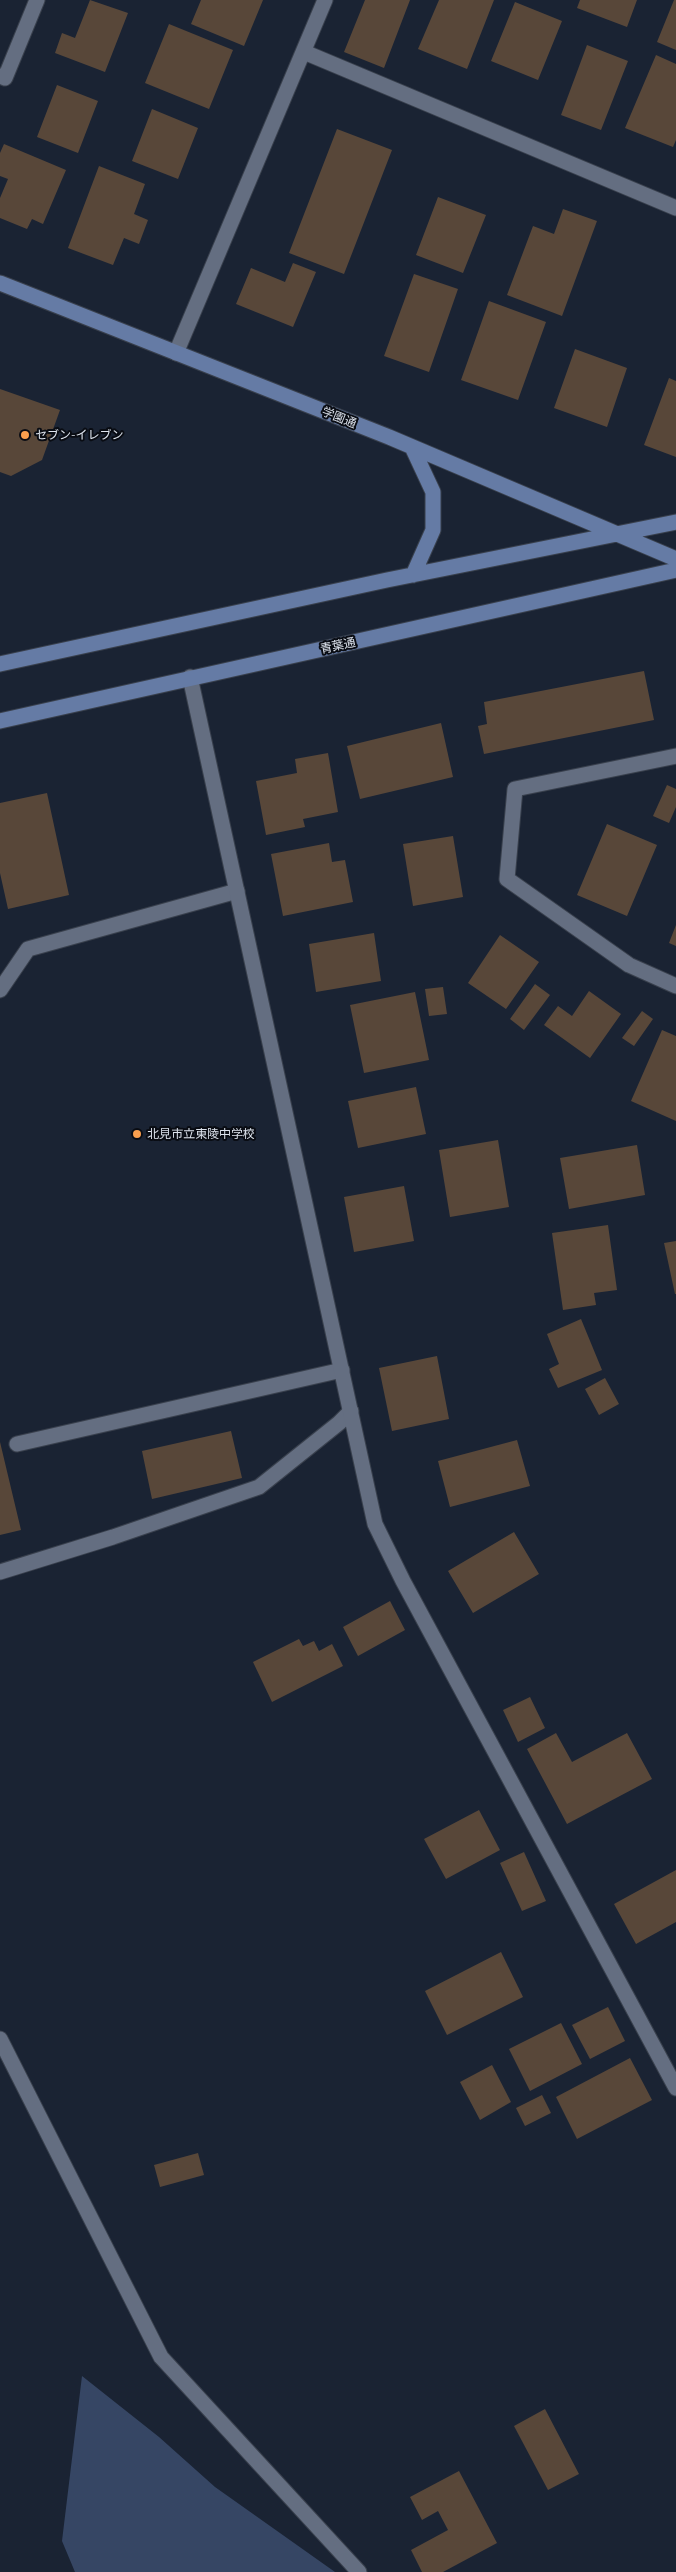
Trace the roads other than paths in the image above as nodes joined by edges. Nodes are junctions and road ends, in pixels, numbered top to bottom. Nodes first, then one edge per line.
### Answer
1 (37, 0) edge
2 (325, 0) edge
3 (304, 52) junction
4 (0, 76) edge
5 (676, 208) edge
6 (0, 283) edge
7 (176, 353) junction
8 (412, 447) junction
9 (676, 522) edge
10 (620, 534) junction
11 (676, 559) edge
12 (676, 570) edge
13 (413, 575) junction
14 (0, 664) edge
15 (190, 677) junction
16 (0, 721) edge
17 (676, 756) edge
18 (237, 891) junction
19 (676, 986) edge
20 (0, 990) edge
21 (342, 1370) junction
22 (351, 1410) junction
23 (17, 1444) dead end
24 (0, 1572) edge
25 (0, 2040) edge
26 (676, 2088) edge
27 (359, 2572) edge

1 - 4 street
2 - 3 street
3 - 5 street
3 - 7 street
6 - 7 street, 学園通
7 - 8 street, 学園通
8 - 10 street, 学園通
8 - 13 street
9 - 10 street
10 - 11 street, 学園通
10 - 13 street
12 - 15 street, 青葉通
13 - 14 street
15 - 16 street, 青葉通
15 - 18 street
17 - 19 street
18 - 20 street
18 - 21 street
21 - 22 street
21 - 23 street
22 - 24 street
22 - 26 street
25 - 27 street

